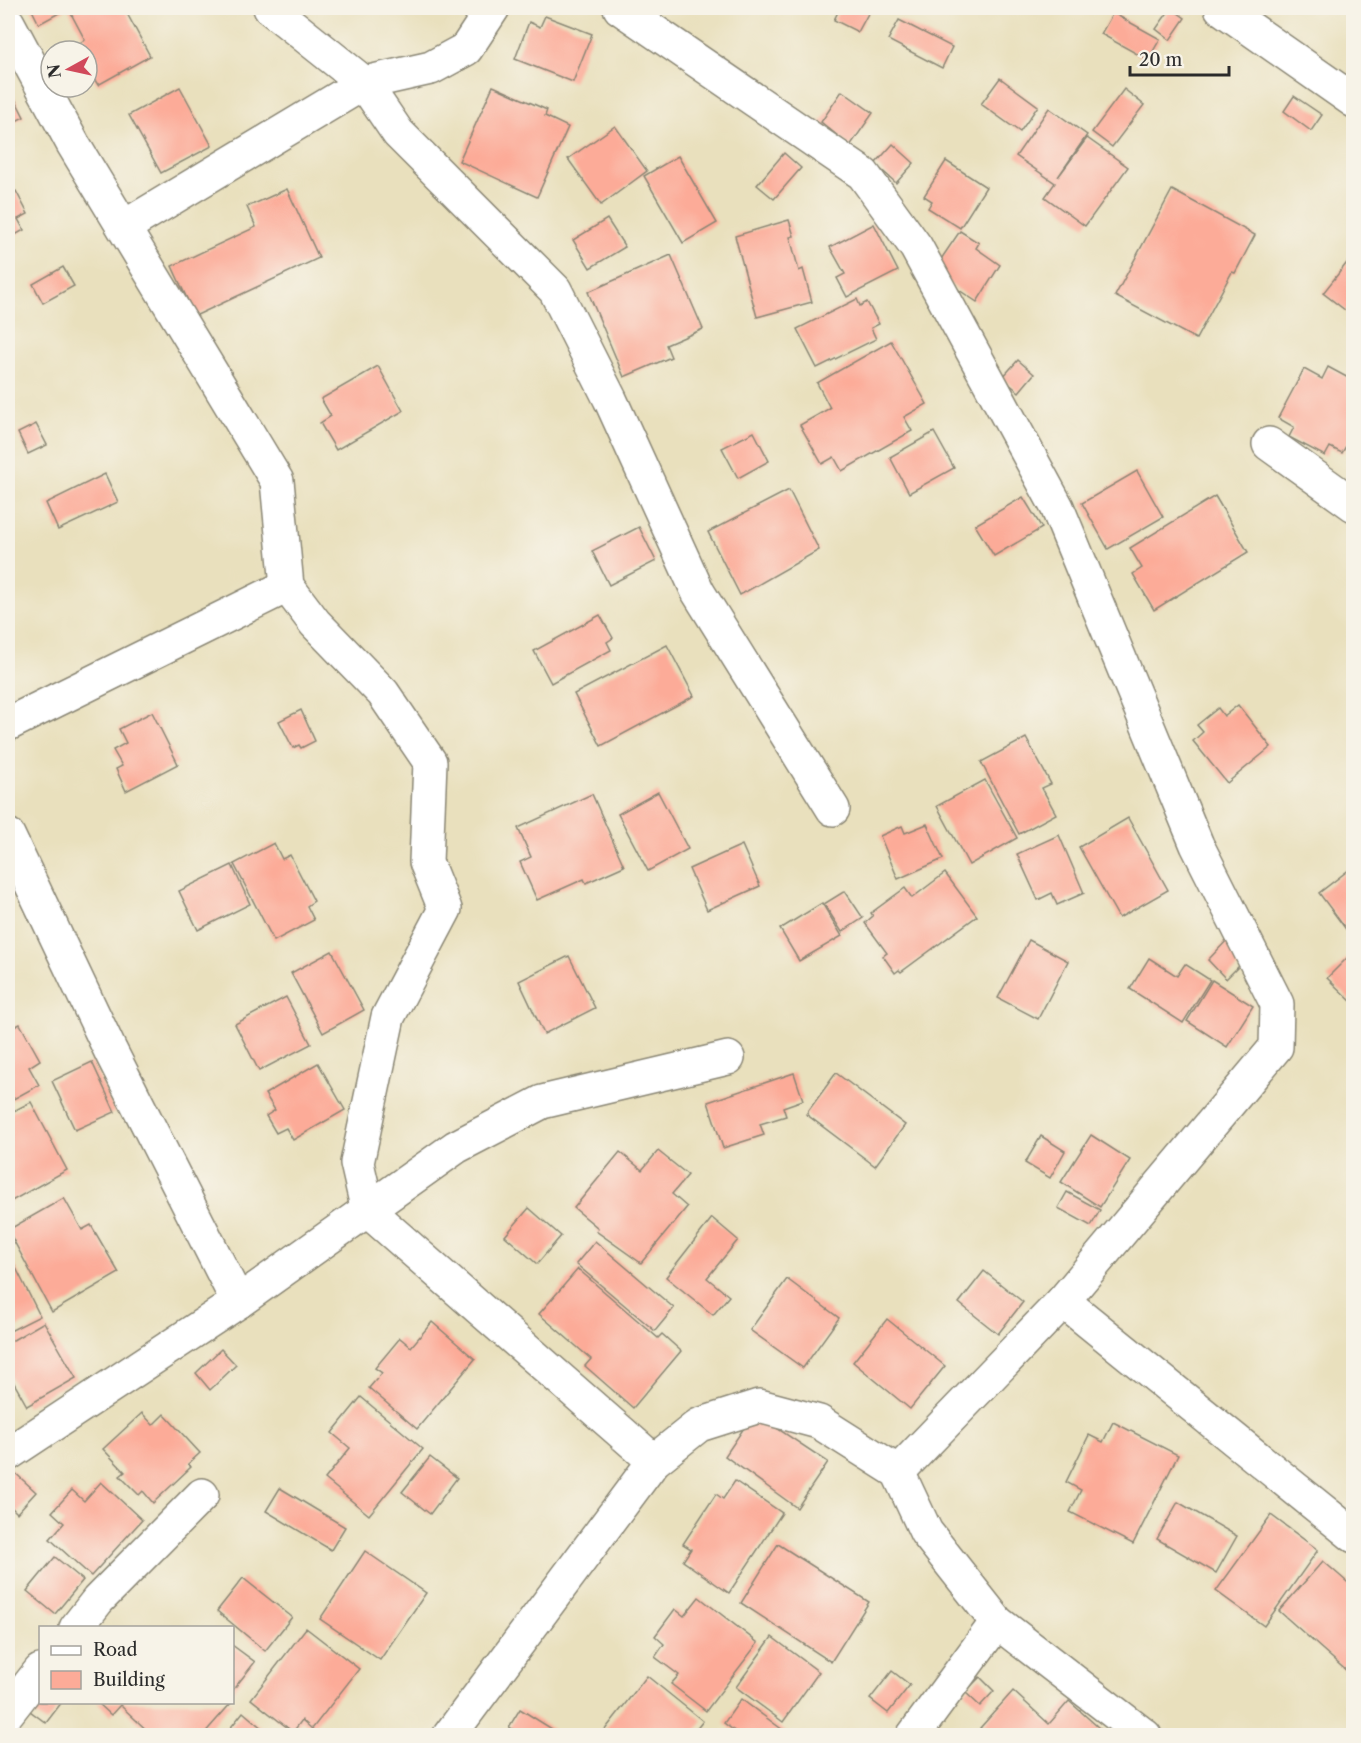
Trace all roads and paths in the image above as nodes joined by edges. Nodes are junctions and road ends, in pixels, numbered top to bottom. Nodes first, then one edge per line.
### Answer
1 (270, 8) edge
2 (493, 8) edge
3 (620, 8) edge
4 (1221, 8) edge
5 (8, 23) edge
6 (364, 83) junction
7 (1347, 86) edge
8 (124, 226) junction
9 (1269, 444) dead end
10 (1353, 505) edge
11 (287, 586) junction
12 (8, 724) edge
13 (833, 809) dead end
14 (8, 835) edge
15 (728, 1058) dead end
16 (368, 1211) junction
17 (1063, 1301) junction
18 (238, 1302) junction
19 (8, 1455) edge
20 (654, 1461) junction
21 (898, 1472) junction
22 (202, 1495) dead end
23 (1353, 1536) edge
24 (997, 1622) junction
25 (78, 1626) edge
26 (39, 1672) edge
27 (8, 1712) edge
28 (449, 1736) edge
29 (913, 1736) edge
30 (1145, 1736) edge

1 - 6 street
2 - 6 street
3 - 17 street
4 - 7 street
5 - 8 street
6 - 8 street
6 - 13 street
8 - 11 street
9 - 10 street
11 - 12 street
11 - 16 street
14 - 18 street
15 - 16 street
16 - 18 street
16 - 20 street
17 - 21 street
17 - 23 street
18 - 19 street
20 - 21 street
20 - 28 street
21 - 24 street
22 - 25 street
24 - 29 street
24 - 30 street
26 - 27 street

